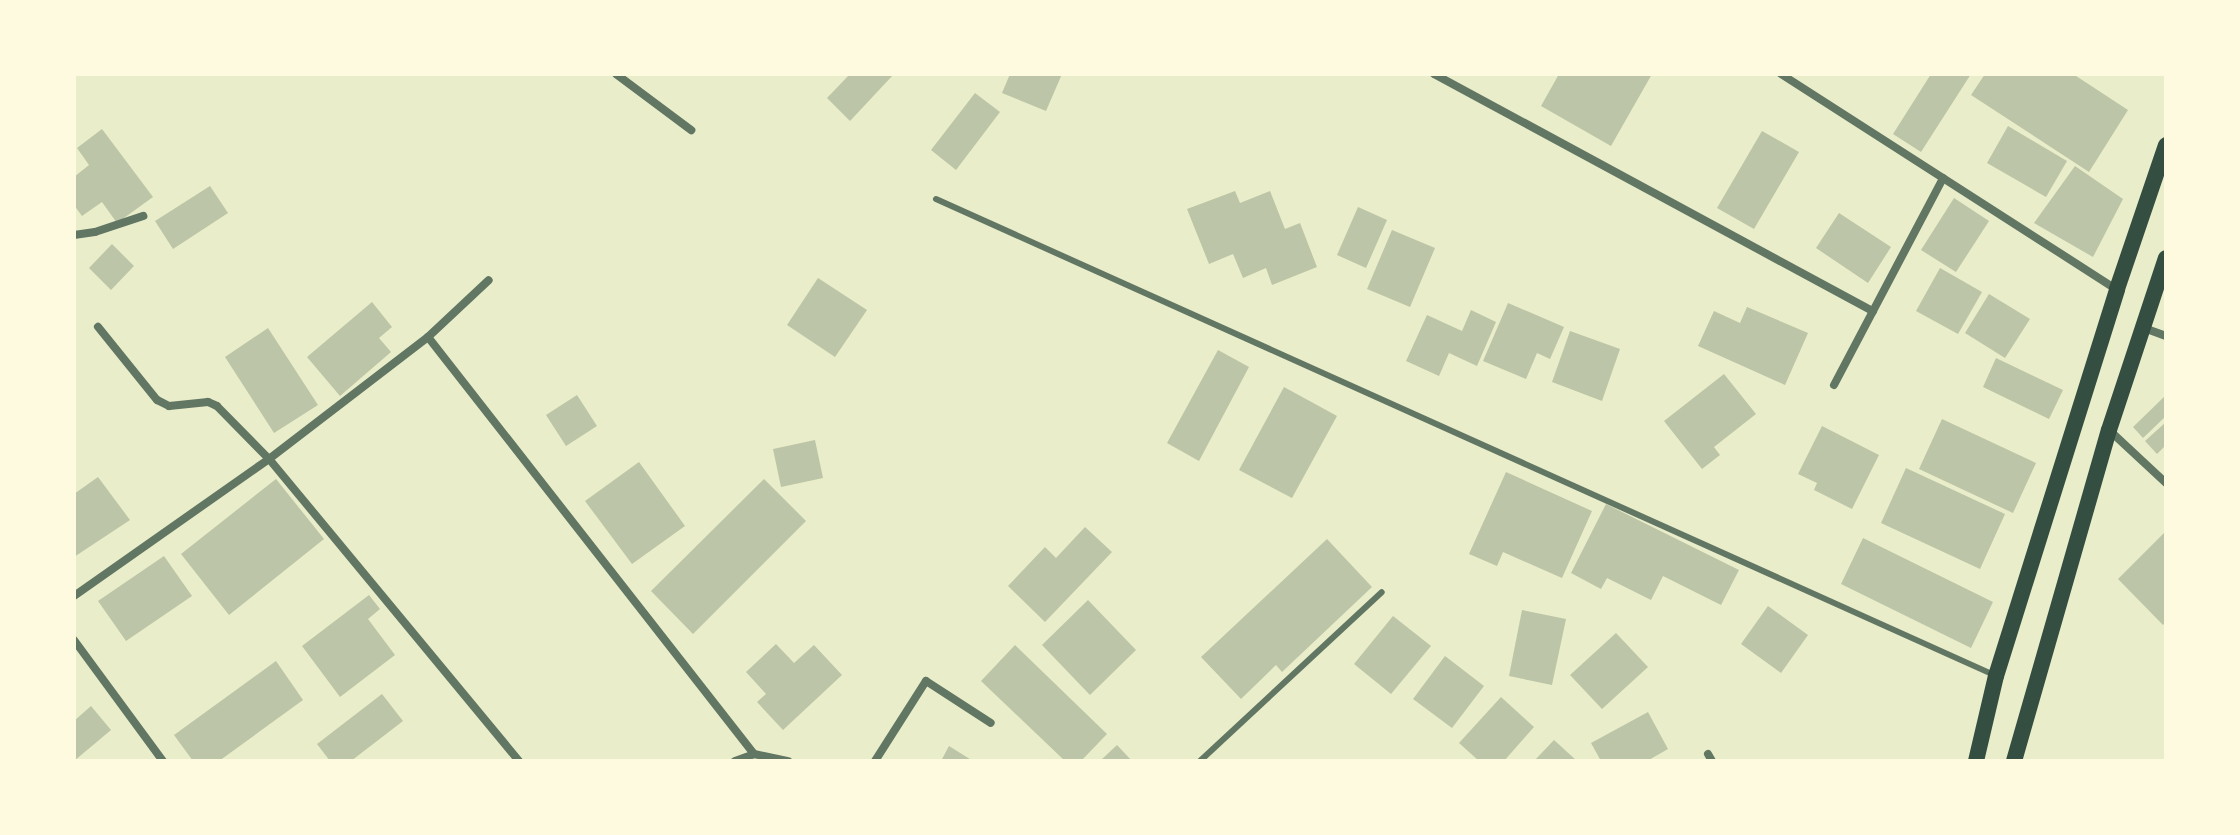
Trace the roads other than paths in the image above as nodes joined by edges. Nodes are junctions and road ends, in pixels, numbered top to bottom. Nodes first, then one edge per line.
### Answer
1 (616, 74) edge
2 (1434, 74) edge
3 (1781, 74) edge
4 (691, 130) dead end
5 (2166, 145) edge
6 (1943, 178) junction
7 (936, 199) dead end
8 (143, 216) dead end
9 (74, 235) edge
10 (2166, 258) edge
11 (489, 280) dead end
12 (2117, 289) junction
13 (1873, 311) junction
14 (98, 327) dead end
15 (2143, 327) junction
16 (2166, 336) edge
17 (428, 337) junction
18 (1834, 385) dead end
19 (2109, 430) junction
20 (269, 459) junction
21 (2166, 483) edge
22 (1382, 592) dead end
23 (74, 596) edge
24 (74, 640) edge
25 (1996, 676) junction
26 (991, 723) dead end
27 (754, 754) junction
28 (163, 761) edge
29 (519, 761) edge
30 (735, 761) edge
31 (788, 761) edge
32 (875, 761) edge
33 (1200, 761) edge
34 (1976, 761) edge
35 (2014, 761) edge

1 - 4 street
2 - 13 street
3 - 6 street
5 - 12 main road
6 - 12 street
6 - 13 street
7 - 25 lane
8 - 9 street
10 - 15 main road
11 - 17 street
12 - 25 main road
13 - 18 street
14 - 20 street
15 - 16 street
15 - 19 main road
17 - 20 street
17 - 27 street
19 - 21 street
19 - 35 main road
20 - 23 street
20 - 29 street
22 - 33 lane
24 - 28 street
25 - 34 main road
26 - 32 street
27 - 30 street
27 - 31 street

